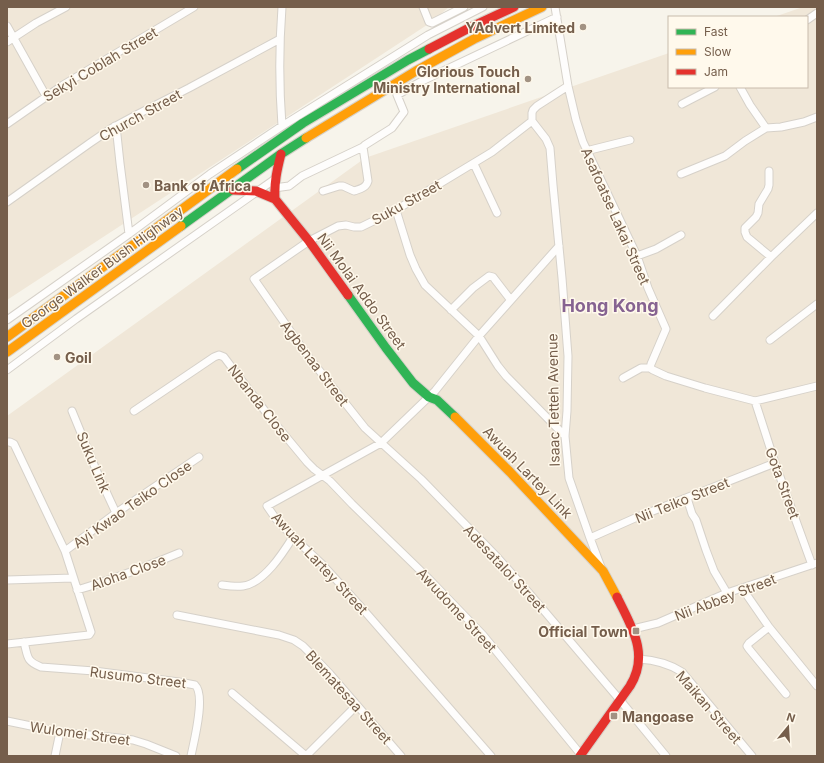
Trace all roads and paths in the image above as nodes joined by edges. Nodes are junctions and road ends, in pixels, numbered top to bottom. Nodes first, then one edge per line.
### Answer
1 (66, 7) edge
2 (194, 7) edge
3 (282, 7) edge
4 (423, 7) edge
5 (464, 7) edge
6 (483, 7) edge
7 (514, 7) edge
8 (542, 7) edge
9 (556, 7) edge
10 (817, 13) edge
11 (556, 17) junction
12 (808, 19) edge
13 (7, 26) edge
14 (280, 39) junction
15 (10, 40) edge
16 (568, 86) junction
17 (713, 88) edge
18 (741, 88) edge
19 (46, 96) junction
20 (682, 104) dead end
21 (817, 117) edge
22 (532, 121) junction
23 (7, 124) edge
24 (115, 126) junction
25 (282, 126) junction
26 (766, 128) junction
27 (630, 140) dead end
28 (363, 147) junction
29 (586, 151) junction
30 (281, 154) junction
31 (474, 164) junction
32 (769, 171) dead end
33 (681, 174) dead end
34 (274, 183) junction
35 (233, 190) junction
36 (256, 191) junction
37 (322, 191) dead end
38 (275, 199) junction
39 (7, 202) edge
40 (396, 210) junction
41 (497, 213) dead end
42 (817, 213) edge
43 (129, 234) junction
44 (681, 235) dead end
45 (309, 241) junction
46 (559, 246) junction
47 (637, 256) junction
48 (771, 257) junction
49 (254, 279) joint
50 (510, 299) junction
51 (817, 304) edge
52 (451, 310) junction
53 (713, 316) dead end
54 (7, 320) edge
55 (478, 336) junction
56 (7, 337) edge
57 (770, 340) dead end
58 (7, 352) edge
59 (650, 368) junction
60 (7, 370) edge
61 (623, 378) dead end
62 (817, 386) edge
63 (429, 397) junction
64 (755, 401) junction
65 (72, 411) dead end
66 (134, 412) dead end
67 (565, 436) junction
68 (7, 442) edge
69 (381, 442) junction
70 (199, 457) dead end
71 (775, 463) junction
72 (322, 475) junction
73 (687, 498) junction
74 (116, 513) junction
75 (293, 537) junction
76 (590, 538) junction
77 (65, 551) junction
78 (179, 553) dead end
79 (815, 564) edge
80 (603, 571) junction
81 (73, 578) junction
82 (7, 580) edge
83 (222, 585) dead end
84 (742, 588) junction
85 (77, 590) junction
86 (727, 593) junction
87 (177, 615) dead end
88 (769, 627) junction
89 (632, 629) junction
90 (24, 642) junction
91 (7, 644) edge
92 (639, 659) junction
93 (817, 686) edge
94 (232, 693) dead end
95 (786, 694) dead end
96 (620, 700) junction
97 (357, 705) junction
98 (7, 721) edge
99 (60, 732) junction
100 (55, 756) edge
101 (176, 756) edge
102 (191, 756) edge
103 (306, 756) edge
104 (401, 756) edge
105 (491, 756) edge
106 (581, 756) edge
107 (666, 756) edge
108 (752, 756) edge

1 - 15 street
2 - 19 street, Sekyi Coblah Street
3 - 14 street
4 - 5 street
6 - 25 street
7 - 56 main road, George Walker Bush Highway
8 - 30 main road, George Walker Bush Highway
9 - 11 street, Asafoatse Lakai Street
10 - 12 street
11 - 16 street, Asafoatse Lakai Street
11 - 28 street
13 - 15 street
14 - 24 street, Church Street
14 - 25 street
15 - 19 street
16 - 22 street
16 - 29 street, Asafoatse Lakai Street
17 - 20 street
18 - 26 street
19 - 23 street, Sekyi Coblah Street
21 - 26 street
22 - 31 street, Suku Street
22 - 46 street, Isaac Tetteh Avenue
24 - 39 street, Church Street
24 - 43 street
25 - 43 street
26 - 33 street
27 - 29 street
28 - 34 street
28 - 37 street
29 - 47 street, Asafoatse Lakai Street
30 - 34 main road
30 - 35 main road, George Walker Bush Highway
31 - 40 street, Suku Street
31 - 41 street
32 - 48 street
34 - 36 street
34 - 38 main road
35 - 36 main road, Nii Molai Addo Street
35 - 58 main road, George Walker Bush Highway
36 - 38 main road, Nii Molai Addo Street
36 - 60 street
38 - 45 main road, Nii Molai Addo Street
40 - 45 street, Suku Street
40 - 52 street
42 - 48 street
43 - 54 street
44 - 47 street
45 - 49 street, Suku Street
45 - 63 main road, Nii Molai Addo Street
46 - 50 street, Awuah Lartey Street
46 - 67 street, Isaac Tetteh Avenue
47 - 59 street, Asafoatse Lakai Street
48 - 53 street
49 - 69 street, Agbenaa Street
50 - 52 street
50 - 55 street, Awuah Lartey Street
51 - 57 street
52 - 55 street
55 - 63 street, Awuah Lartey Street
55 - 67 street
59 - 61 street
59 - 64 street
62 - 64 street
63 - 69 street, Awuah Lartey Street
63 - 80 main road, Awuah Lartey Link
64 - 71 street, Gota Street
65 - 74 street, Suku Link
66 - 72 street, Nbanda Close
67 - 76 street, Isaac Tetteh Avenue
68 - 77 street
69 - 72 street, Awuah Lartey Street
69 - 96 street, Adesataloi Street
70 - 74 street, Ayi Kwao Teiko Close
71 - 73 street, Nii Teiko Street
71 - 79 street, Gota Street
72 - 75 street, Awuah Lartey Street
72 - 106 street, Awudome Street
73 - 76 street, Nii Teiko Street
73 - 86 street
74 - 77 street, Ayi Kwao Teiko Close
75 - 83 street
75 - 105 street, Awuah Lartey Street
76 - 80 street, Isaac Tetteh Avenue
77 - 81 street
78 - 85 street, Aloha Close
79 - 84 street, Nii Abbey Street
80 - 89 main road, Isaac Tetteh Avenue
81 - 82 street
81 - 85 street
84 - 86 street, Nii Abbey Street
84 - 88 street
85 - 90 street
86 - 89 street, Nii Abbey Street
87 - 97 street, Blematesaa Street
88 - 93 street
88 - 95 street
89 - 92 main road, Isaac Tetteh Avenue
90 - 91 street
90 - 102 street, Rusumo Street
92 - 96 main road, Isaac Tetteh Avenue
92 - 108 street, Maikan Street
94 - 103 street
96 - 106 main road, Isaac Tetteh Avenue
96 - 107 street, Adesataloi Street
97 - 103 street
97 - 104 street, Blematesaa Street
98 - 99 street, Wulomei Street
99 - 100 street
99 - 101 street, Wulomei Street

